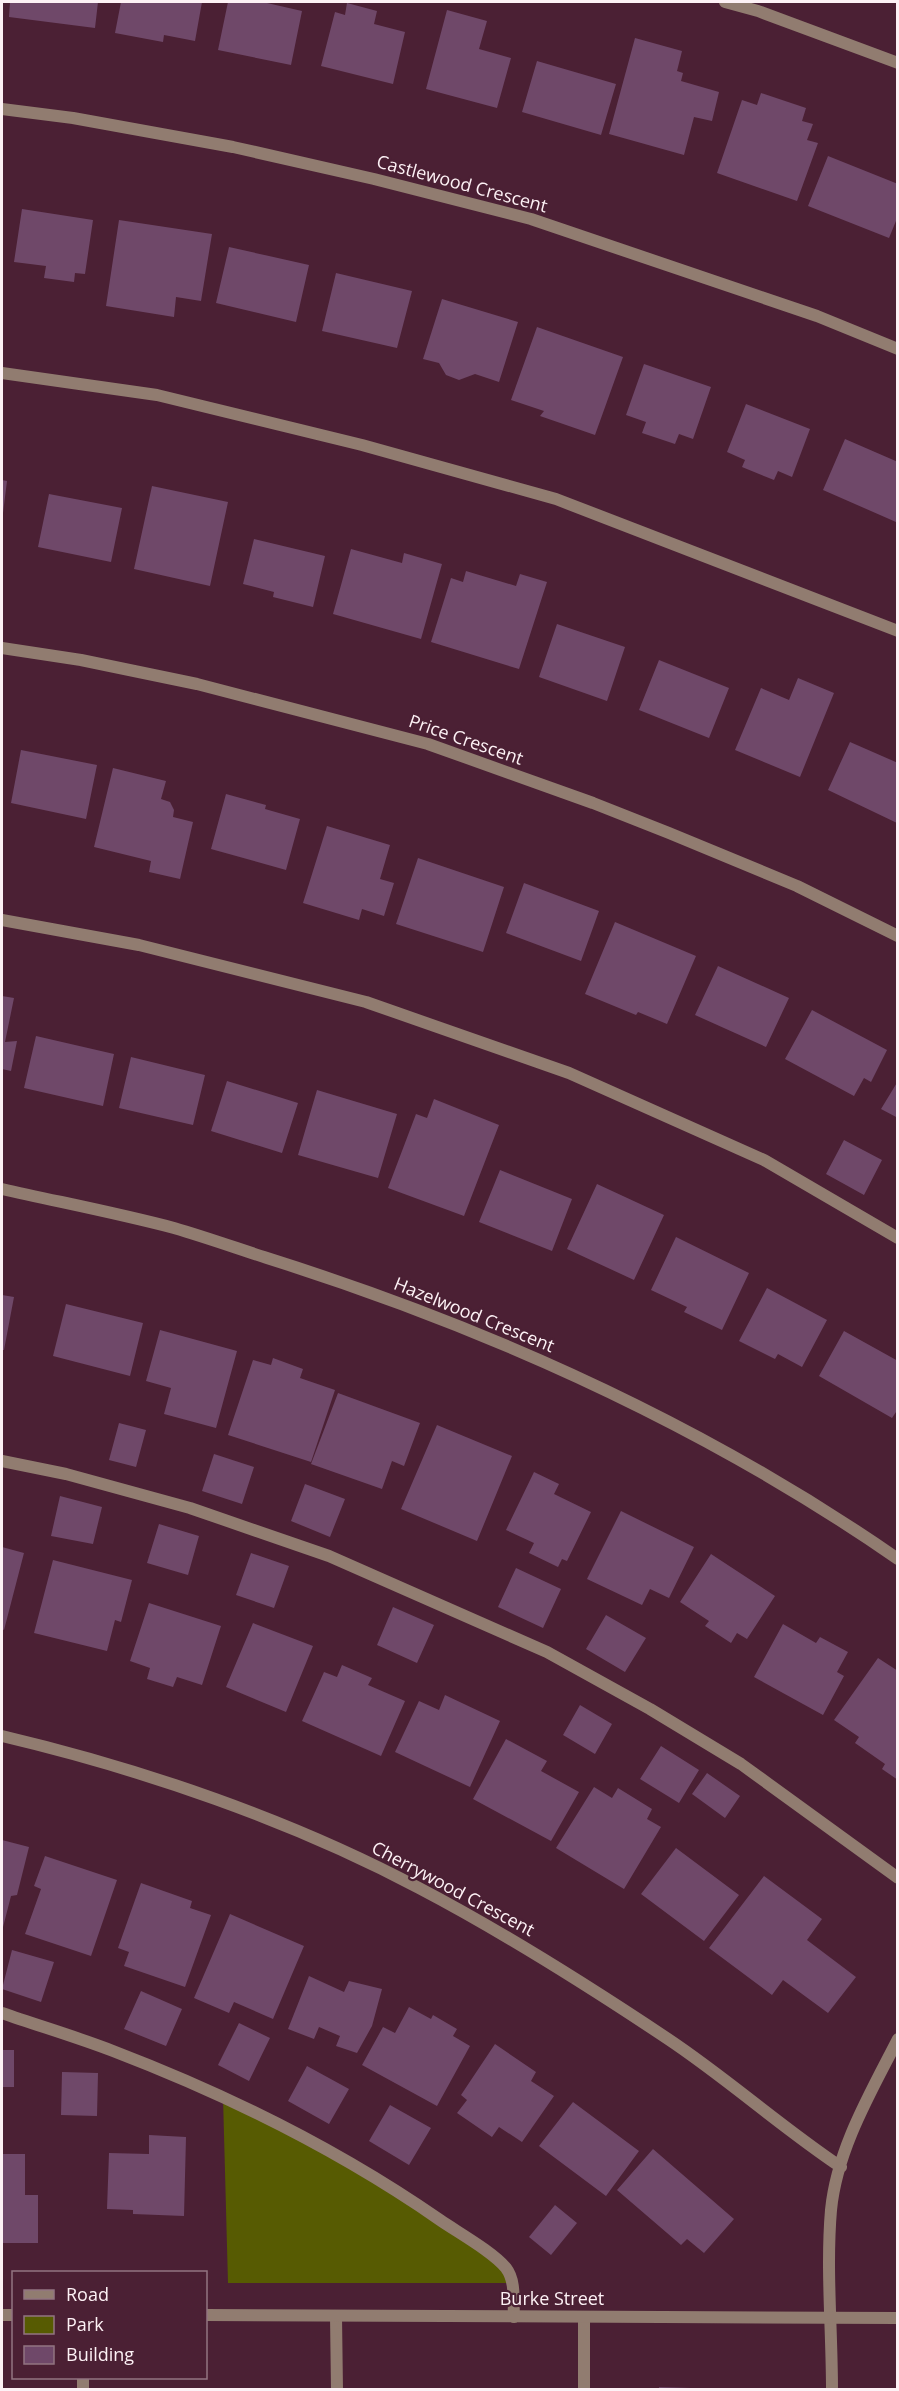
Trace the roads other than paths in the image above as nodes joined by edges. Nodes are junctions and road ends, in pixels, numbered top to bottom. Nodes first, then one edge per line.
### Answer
1 (725, 2) edge
2 (897, 63) edge
3 (2, 109) edge
4 (897, 349) edge
5 (2, 373) edge
6 (897, 631) edge
7 (2, 648) edge
8 (2, 920) edge
9 (897, 936) edge
10 (2, 1189) edge
11 (897, 1238) edge
12 (2, 1461) edge
13 (897, 1559) edge
14 (2, 1736) edge
15 (897, 1878) edge
16 (2, 2013) edge
17 (897, 2039) edge
18 (841, 2167) junction
19 (207, 2315) edge
20 (336, 2316) junction
21 (514, 2317) junction
22 (584, 2318) junction
23 (831, 2318) junction
24 (897, 2318) edge
25 (337, 2390) edge
26 (584, 2390) edge
27 (832, 2390) edge

1 - 2 street
3 - 4 street, Castlewood Crescent
5 - 6 street
7 - 9 street, Price Crescent
8 - 11 street
10 - 13 street, Hazelwood Crescent
12 - 15 street
14 - 18 street, Cherrywood Crescent
16 - 21 street
17 - 18 street
18 - 23 street
19 - 20 street, Burke Street
20 - 21 street, Burke Street
20 - 25 street
21 - 22 street, Burke Street
22 - 23 street, Burke Street
22 - 26 street
23 - 24 street, Burke Street
23 - 27 street

